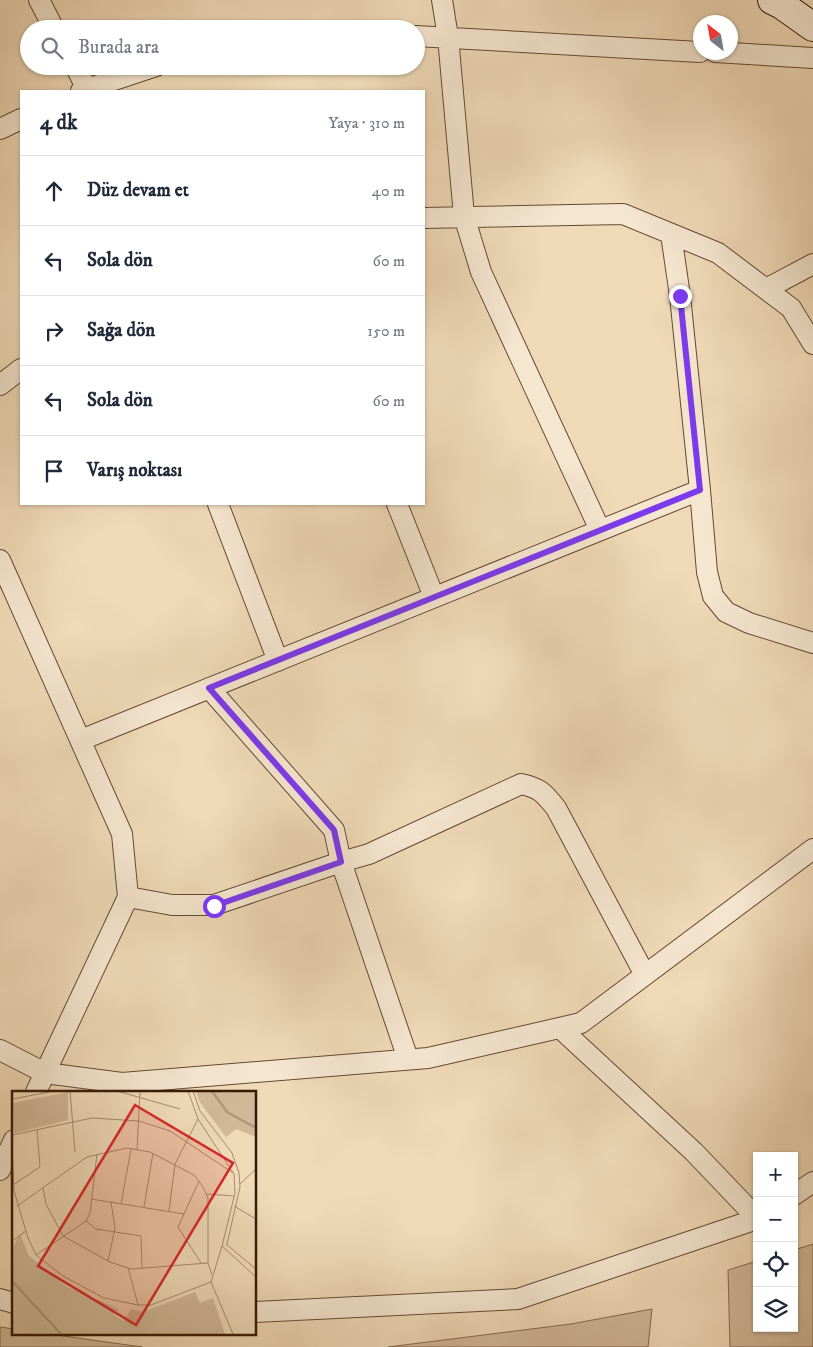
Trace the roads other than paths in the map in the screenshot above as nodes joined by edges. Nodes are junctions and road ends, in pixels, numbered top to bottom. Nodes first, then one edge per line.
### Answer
1 (39, 0) edge
2 (442, 0) edge
3 (772, 0) edge
4 (49, 20) edge
5 (813, 27) edge
6 (425, 36) edge
7 (448, 37) junction
8 (693, 52) edge
9 (738, 53) edge
10 (813, 58) edge
11 (79, 75) edge
12 (129, 75) edge
13 (85, 90) edge
14 (20, 119) edge
15 (0, 129) edge
16 (464, 216) junction
17 (425, 218) edge
18 (671, 234) junction
19 (813, 264) edge
20 (766, 288) junction
21 (813, 344) edge
22 (20, 370) edge
23 (0, 385) edge
24 (700, 490) junction
25 (218, 505) edge
26 (397, 505) edge
27 (600, 530) junction
28 (0, 560) edge
29 (434, 597) junction
30 (813, 643) edge
31 (278, 661) junction
32 (209, 688) junction
33 (81, 740) junction
34 (813, 849) edge
35 (341, 862) junction
36 (128, 897) junction
37 (644, 975) junction
38 (560, 1028) junction
39 (0, 1050) edge
40 (408, 1059) junction
41 (45, 1073) junction
42 (36, 1091) edge
43 (12, 1144) edge
44 (0, 1170) edge
45 (813, 1182) edge
46 (798, 1191) edge
47 (753, 1215) edge
48 (753, 1220) edge
49 (256, 1312) edge

1 - 4 street
2 - 7 street
3 - 5 main road
6 - 7 street
7 - 8 street
7 - 16 street
9 - 10 street
11 - 13 street
12 - 13 street
14 - 15 street
16 - 17 street
16 - 18 street
16 - 27 street
18 - 20 street
18 - 24 street
19 - 20 street
20 - 21 street
22 - 23 street
24 - 27 street
24 - 30 street
25 - 31 street
26 - 29 street
27 - 29 street
28 - 33 street
29 - 31 street
31 - 32 street
32 - 33 street
32 - 35 street
33 - 36 street
34 - 37 street
35 - 36 street
35 - 37 street
35 - 40 street
36 - 41 street
37 - 38 street
38 - 40 street
38 - 47 street
39 - 41 street
40 - 41 street
41 - 42 street
43 - 44 street
45 - 46 street
48 - 49 street

